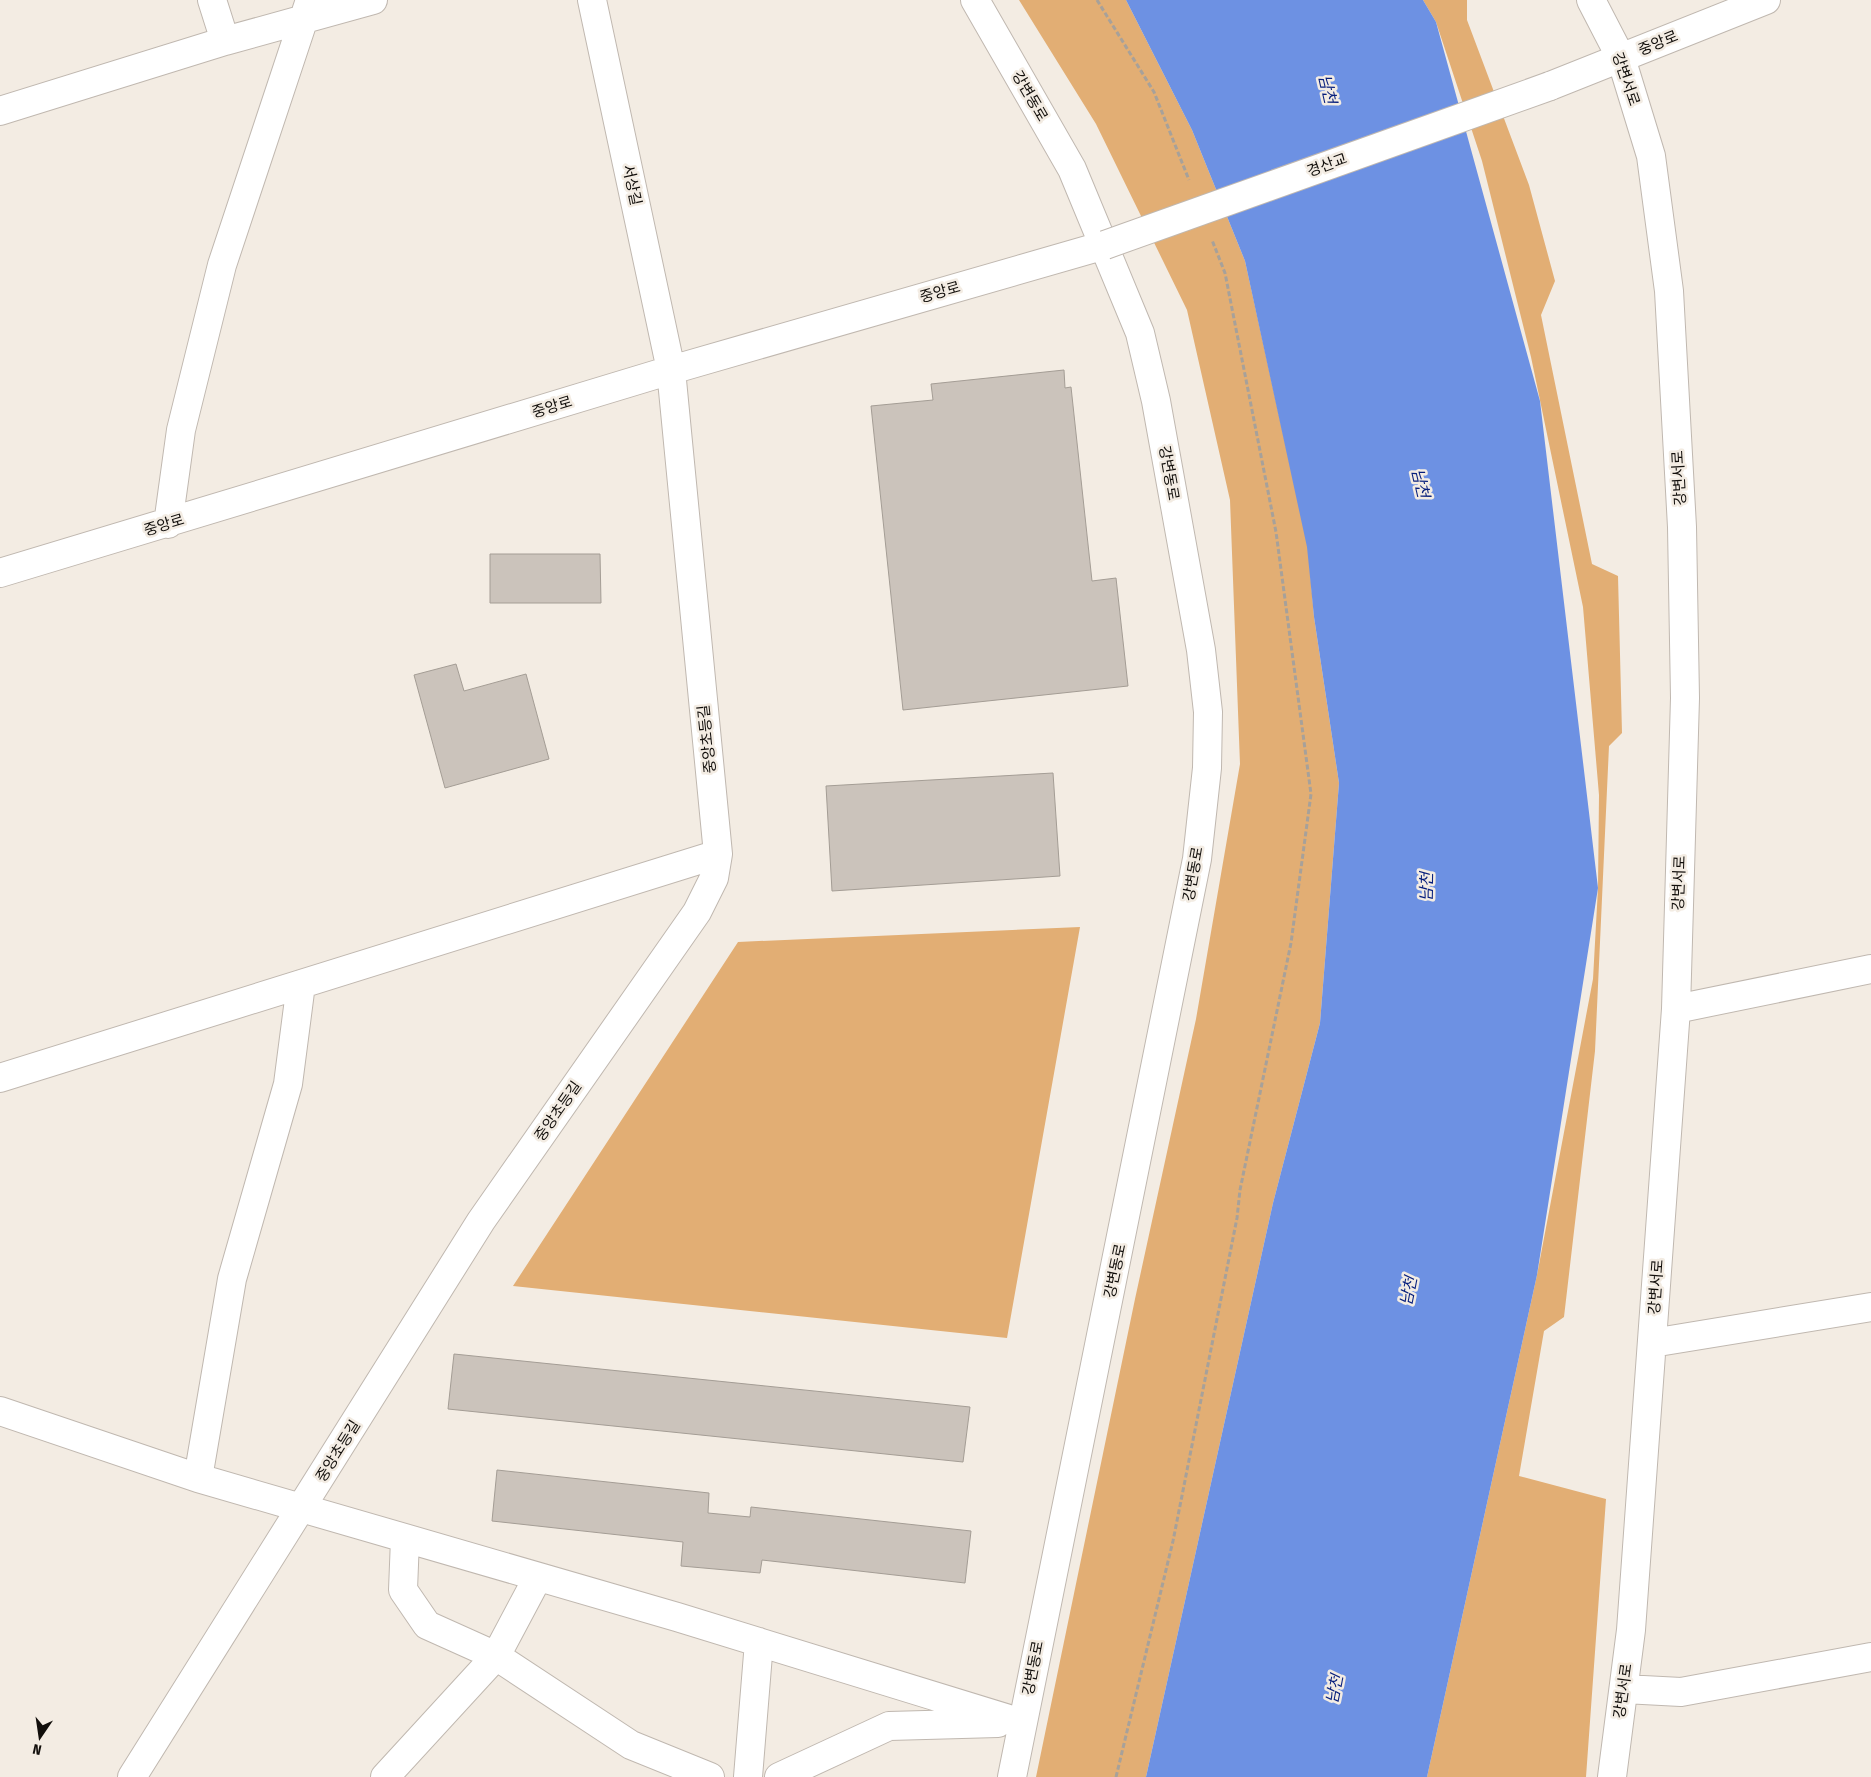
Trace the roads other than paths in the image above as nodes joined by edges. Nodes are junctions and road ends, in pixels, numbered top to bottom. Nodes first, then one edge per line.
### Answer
1 (212, 0) edge
2 (373, 0) edge
3 (592, 0) edge
4 (975, 0) edge
5 (1591, 0) edge
6 (1766, 0) edge
7 (308, 9) edge
8 (225, 42) junction
9 (1620, 58) junction
10 (1550, 86) joint
11 (0, 111) edge
12 (1105, 245) junction
13 (671, 370) junction
14 (168, 524) junction
15 (0, 573) edge
16 (718, 854) junction
17 (1871, 969) edge
18 (301, 984) junction
19 (1676, 1009) junction
20 (0, 1078) edge
21 (1871, 1307) edge
22 (1652, 1343) junction
23 (0, 1411) edge
24 (198, 1478) junction
25 (302, 1509) junction
26 (405, 1539) junction
27 (538, 1577) junction
28 (759, 1642) junction
29 (496, 1656) junction
30 (1871, 1657) edge
31 (1624, 1689) junction
32 (1022, 1723) junction
33 (132, 1777) edge
34 (386, 1777) edge
35 (710, 1777) edge
36 (748, 1777) edge
37 (779, 1777) edge
38 (1012, 1777) edge
39 (1612, 1777) edge

1 - 8 street
2 - 7 street
3 - 13 street, 서상길
4 - 12 street, 강변동로
5 - 9 street, 강변서로
6 - 9 street, 중앙로
7 - 8 street
7 - 14 street
8 - 11 street
9 - 10 street, 중앙로
9 - 19 street, 강변서로
10 - 12 street, 경산교, bridge
12 - 13 street, 중앙로
12 - 32 street, 강변동로
13 - 14 street, 중앙로
13 - 16 street, 중앙초등길
14 - 15 street, 중앙로
16 - 18 street
16 - 25 street, 중앙초등길
17 - 19 street
18 - 20 street
18 - 24 street
19 - 22 street, 강변서로
21 - 22 street
22 - 31 street, 강변서로
23 - 24 street
24 - 25 street
25 - 26 street
25 - 33 street, 중앙초등길
26 - 27 street
26 - 29 street
27 - 28 street
27 - 29 street
28 - 32 street
28 - 36 street
29 - 34 street
29 - 35 street
30 - 31 street
31 - 39 street, 강변서로
32 - 37 street
32 - 38 street, 강변동로

